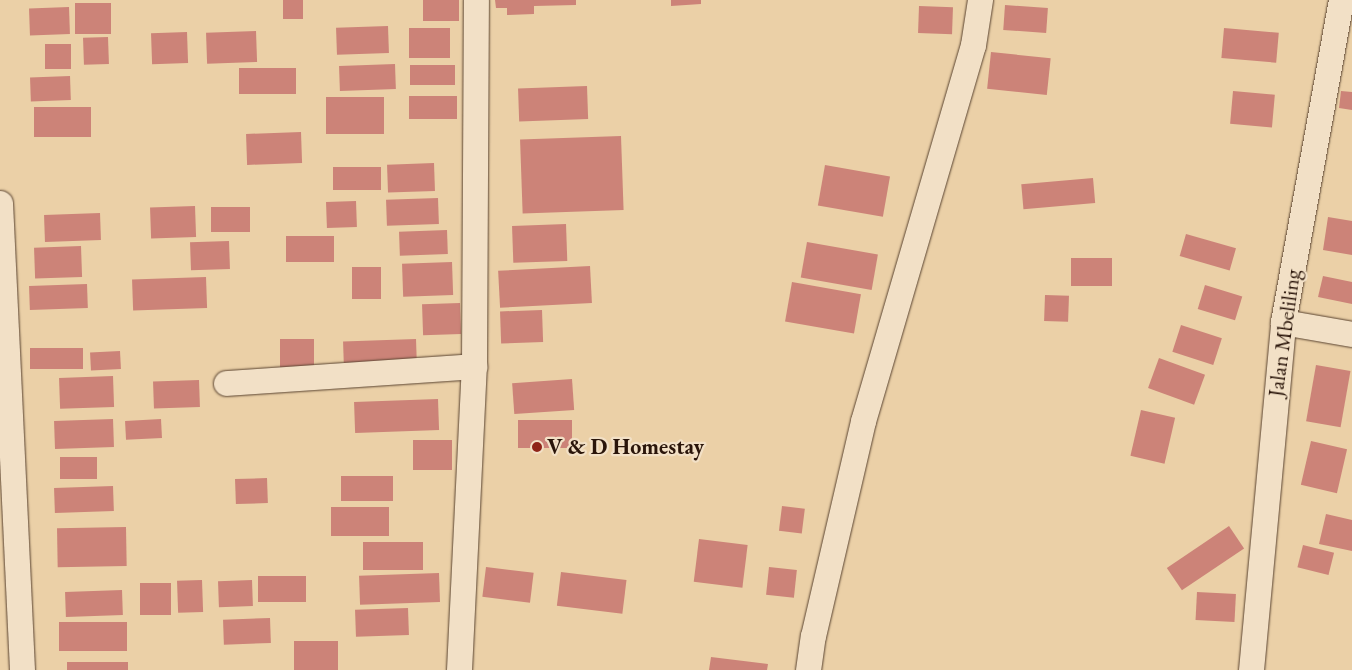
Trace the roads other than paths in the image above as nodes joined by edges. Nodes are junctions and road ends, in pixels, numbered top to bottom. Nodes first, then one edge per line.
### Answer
1 (476, 0) edge
2 (980, 0) edge
3 (1341, 0) edge
4 (0, 203) edge
5 (1283, 322) junction
6 (1352, 334) edge
7 (474, 366) junction
8 (226, 383) dead end
9 (22, 670) edge
10 (459, 670) edge
11 (808, 670) edge
12 (1251, 670) edge

1 - 7 street
2 - 11 street
3 - 5 street, Jalan Mbeliling
4 - 9 street
5 - 6 street
5 - 12 street, Jalan Mbeliling
7 - 8 street
7 - 10 street

